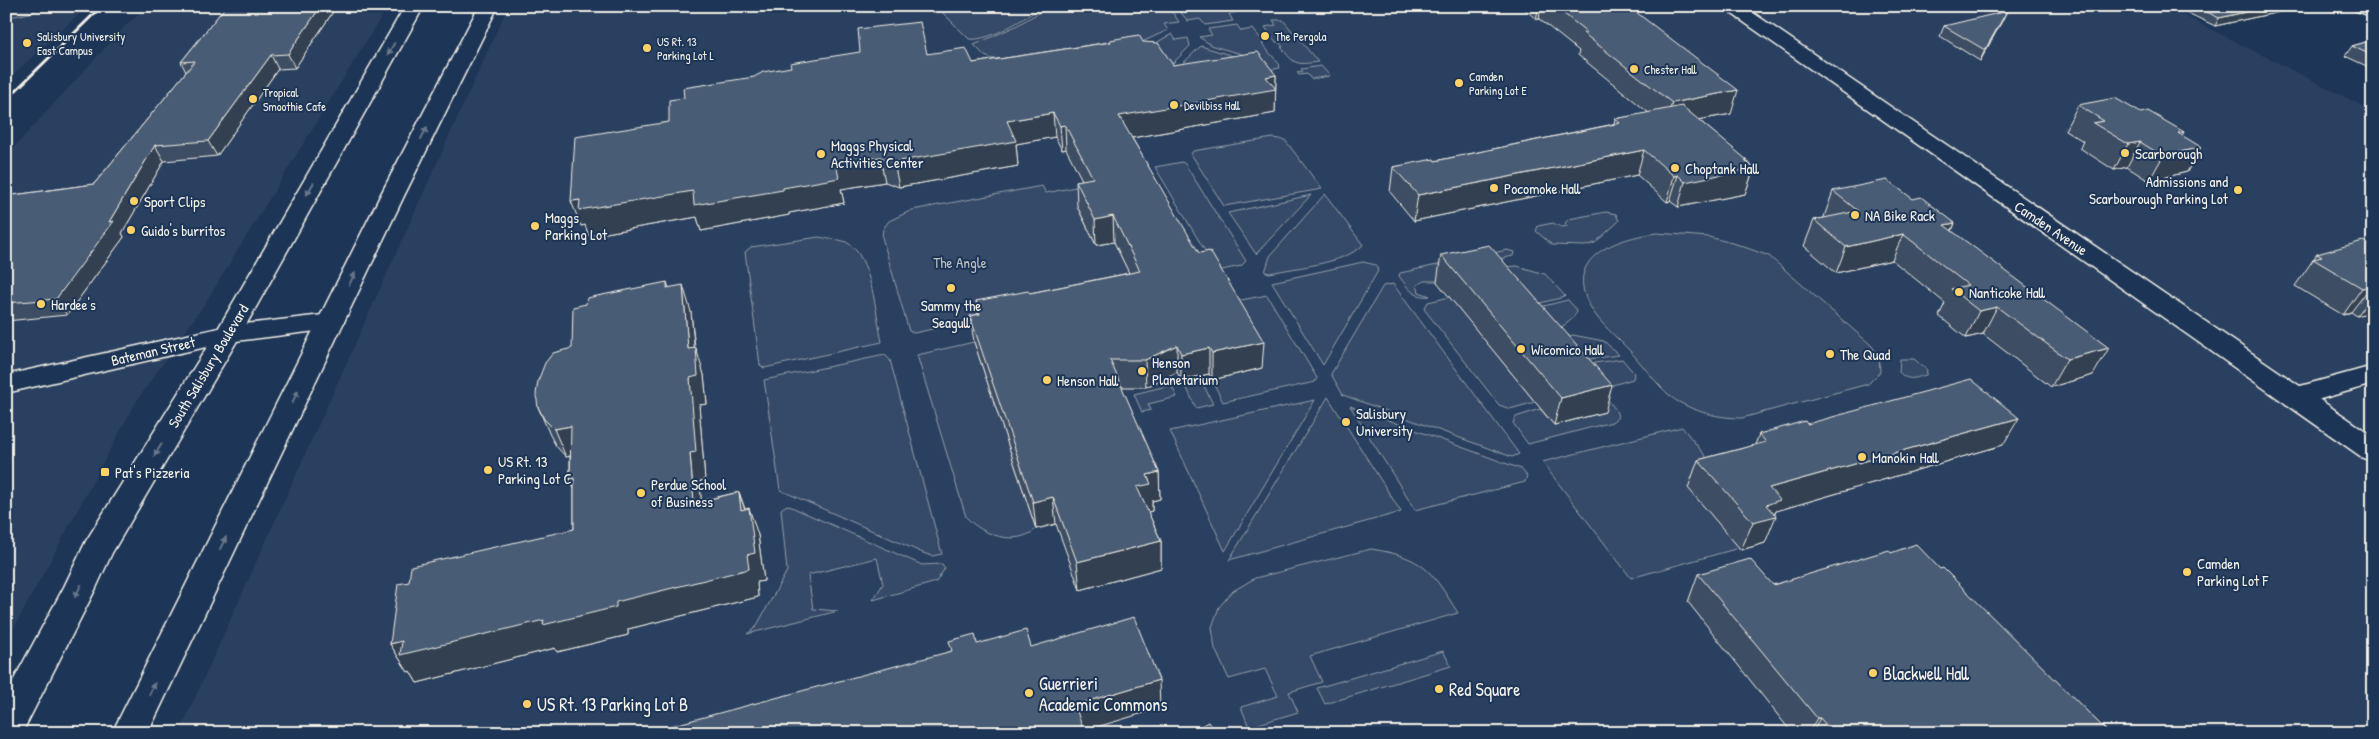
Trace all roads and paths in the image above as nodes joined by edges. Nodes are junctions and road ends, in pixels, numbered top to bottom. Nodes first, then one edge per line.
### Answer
1 (416, 6) edge
2 (490, 6) edge
3 (1730, 6) edge
4 (2362, 6) edge
5 (2373, 11) edge
6 (331, 322) junction
7 (228, 334) junction
8 (2373, 375) edge
9 (6, 384) edge
10 (2296, 397) junction
11 (2373, 450) edge
12 (6, 729) edge
13 (130, 733) edge

1 -> 7 main road, South Salisbury Boulevard
6 -> 2 main road
3 - 10 main road, Camden Avenue
4 - 5 main road
6 - 7 main road, Bateman Street
13 -> 6 main road
7 - 9 main road, Bateman Street
7 -> 12 main road, South Salisbury Boulevard
8 - 10 main road
10 - 11 main road, Camden Avenue

